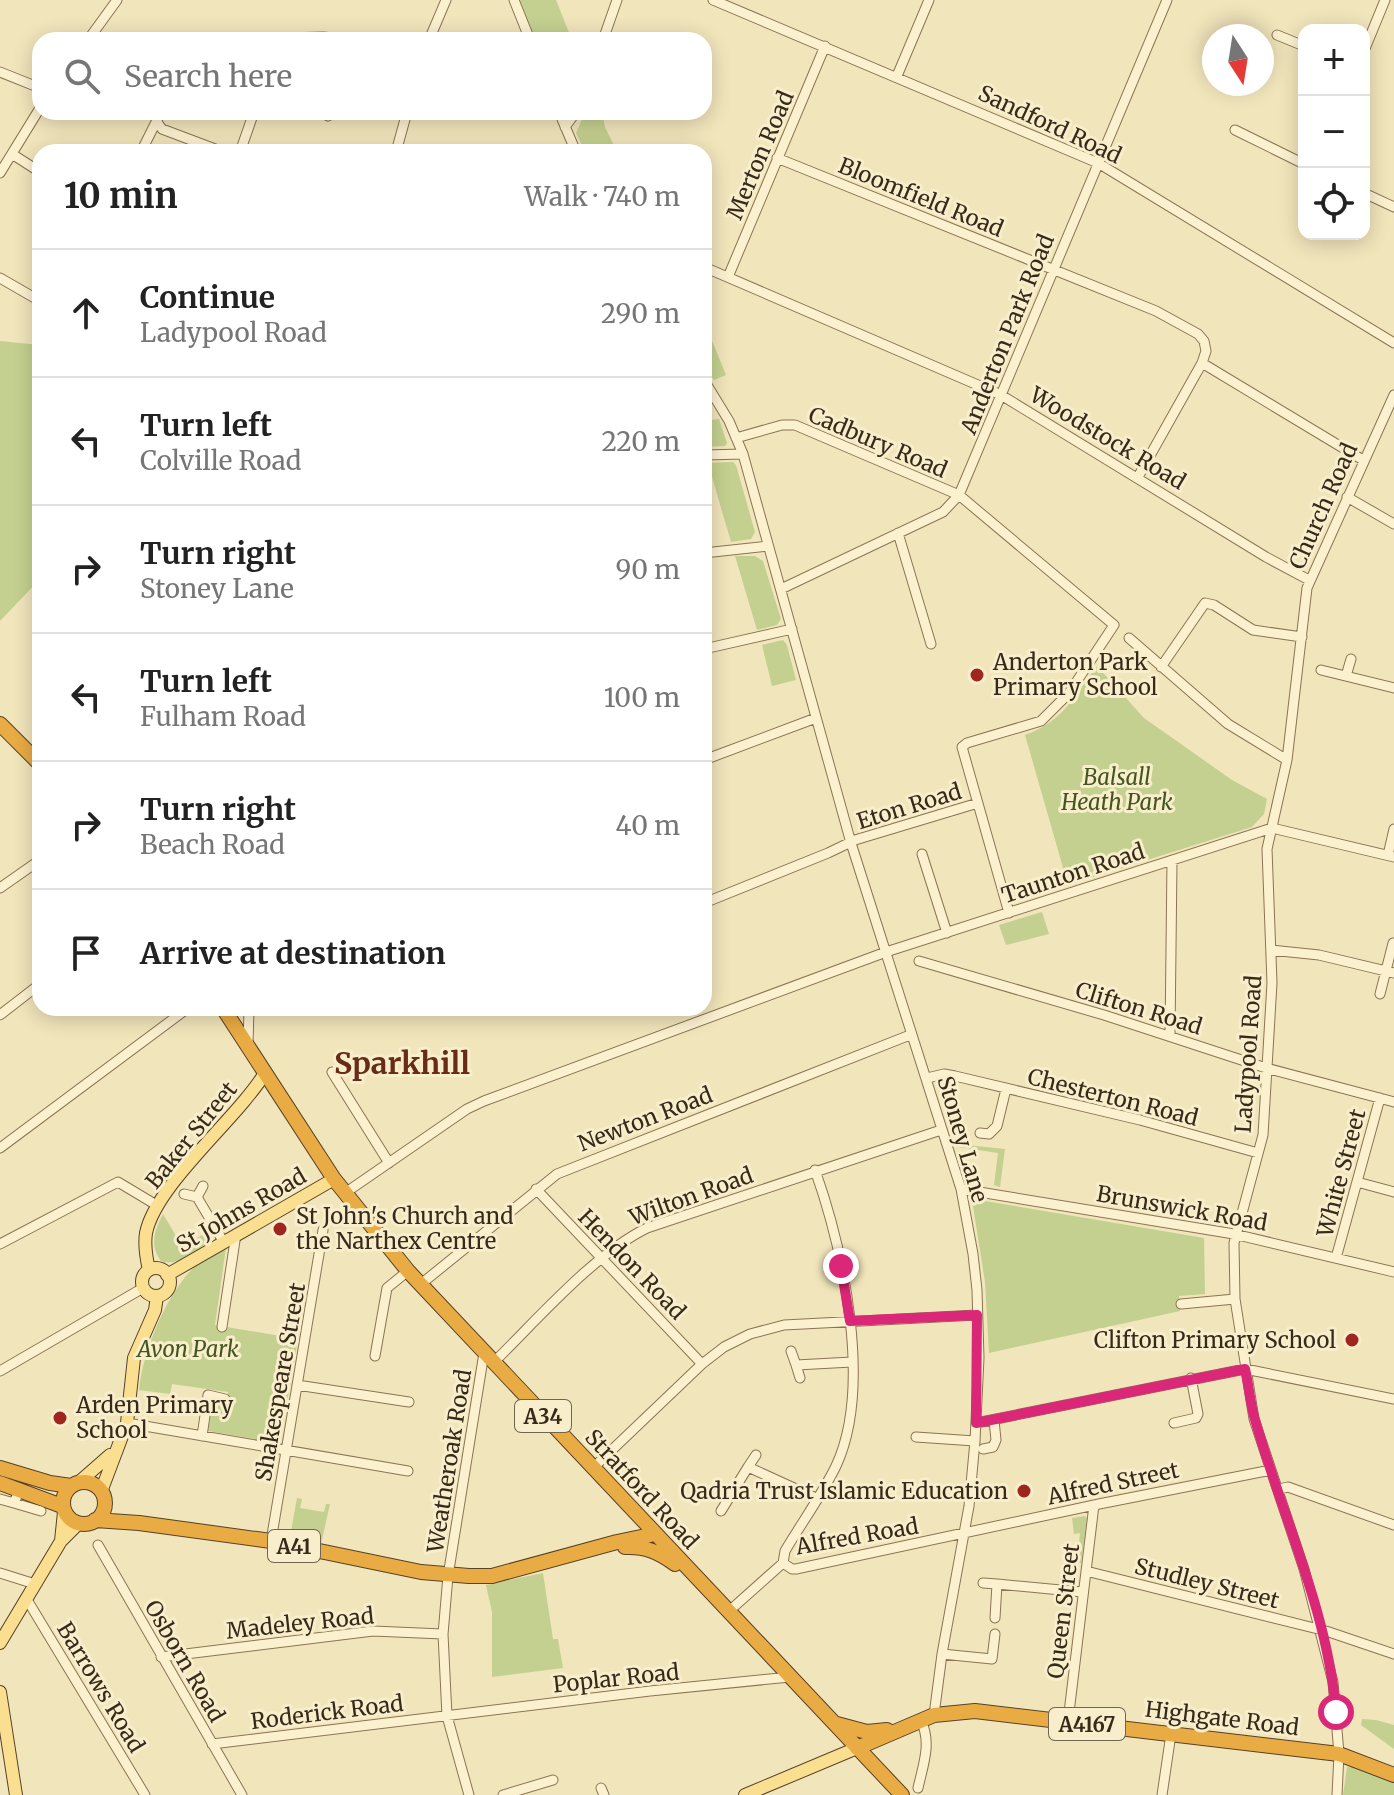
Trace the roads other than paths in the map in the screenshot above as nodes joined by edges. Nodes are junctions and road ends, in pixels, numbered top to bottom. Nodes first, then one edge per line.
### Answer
1 (117, 0) edge
2 (446, 0) edge
3 (514, 0) edge
4 (617, 0) edge
5 (713, 0) edge
6 (929, 0) edge
7 (1167, 0) edge
8 (1385, 0) edge
9 (94, 32) edge
10 (432, 32) edge
11 (527, 32) edge
12 (606, 32) edge
13 (1277, 35) dead end
14 (1370, 36) edge
15 (1298, 44) edge
16 (825, 46) junction
17 (0, 72) edge
18 (897, 76) junction
19 (32, 85) edge
20 (33, 120) edge
21 (157, 120) edge
22 (160, 120) edge
23 (251, 120) edge
24 (405, 120) edge
25 (562, 120) edge
26 (570, 120) edge
27 (565, 127) junction
28 (1235, 130) dead end
29 (145, 144) edge
30 (202, 144) edge
31 (243, 144) edge
32 (398, 144) edge
33 (572, 144) edge
34 (12, 154) junction
35 (777, 158) junction
36 (1298, 161) edge
37 (1098, 163) junction
38 (32, 167) edge
39 (0, 173) edge
40 (1370, 196) edge
41 (1394, 207) edge
42 (712, 270) edge
43 (1052, 270) junction
44 (728, 277) junction
45 (0, 278) edge
46 (32, 296) edge
47 (1394, 343) edge
48 (1202, 363) junction
49 (712, 393) edge
50 (1001, 395) junction
51 (1394, 395) edge
52 (736, 438) junction
53 (743, 454) junction
54 (712, 455) edge
55 (1363, 460) junction
56 (1138, 477) junction
57 (959, 495) junction
58 (1347, 497) junction
59 (1394, 524) edge
60 (898, 533) junction
61 (768, 546) junction
62 (712, 552) edge
63 (1309, 580) junction
64 (781, 589) junction
65 (792, 629) junction
66 (1302, 637) junction
67 (1129, 638) dead end
68 (931, 644) dead end
69 (712, 647) edge
70 (1351, 659) dead end
71 (1161, 667) junction
72 (1321, 670) dead end
73 (1346, 676) junction
74 (1394, 688) edge
75 (816, 718) junction
76 (0, 724) edge
77 (32, 756) edge
78 (712, 757) edge
79 (1287, 760) junction
80 (978, 803) junction
81 (1272, 828) junction
82 (1394, 829) edge
83 (851, 843) junction
84 (922, 854) dead end
85 (1391, 856) edge
86 (1172, 861) junction
87 (32, 866) edge
88 (0, 888) edge
89 (712, 900) edge
90 (1009, 913) junction
91 (947, 933) junction
92 (1393, 943) edge
93 (1271, 950) junction
94 (886, 952) junction
95 (919, 961) dead end
96 (1390, 972) edge
97 (32, 990) edge
98 (1380, 994) dead end
99 (0, 1015) edge
100 (177, 1016) edge
101 (228, 1016) edge
102 (249, 1016) edge
103 (910, 1035) junction
104 (1170, 1036) junction
105 (248, 1045) junction
106 (1266, 1068) junction
107 (332, 1072) dead end
108 (265, 1073) junction
109 (927, 1078) junction
110 (1006, 1089) junction
111 (1380, 1098) junction
112 (1394, 1102) edge
113 (941, 1130) junction
114 (986, 1137) dead end
115 (0, 1148) edge
116 (1258, 1153) junction
117 (389, 1163) junction
118 (815, 1170) junction
119 (334, 1179) junction
120 (1357, 1182) junction
121 (203, 1186) dead end
122 (536, 1189) junction
123 (961, 1189) junction
124 (1394, 1192) edge
125 (345, 1193) junction
126 (184, 1194) dead end
127 (197, 1197) junction
128 (158, 1206) junction
129 (323, 1230) dead end
130 (236, 1234) junction
131 (1234, 1234) junction
132 (223, 1241) junction
133 (0, 1244) edge
134 (602, 1258) junction
135 (1336, 1258) junction
136 (149, 1270) junction
137 (408, 1271) junction
138 (1394, 1272) edge
139 (167, 1275) junction
140 (421, 1284) junction
141 (143, 1288) junction
142 (157, 1296) junction
143 (1235, 1299) junction
144 (1181, 1304) dead end
145 (977, 1315) junction
146 (850, 1321) junction
147 (222, 1327) dead end
148 (791, 1351) dead end
149 (375, 1356) dead end
150 (489, 1358) junction
151 (852, 1362) junction
152 (702, 1364) junction
153 (796, 1365) junction
154 (1245, 1369) junction
155 (0, 1371) edge
156 (800, 1378) dead end
157 (1191, 1378) junction
158 (297, 1385) junction
159 (225, 1399) dead end
160 (1394, 1399) edge
161 (409, 1402) dead end
162 (1196, 1418) junction
163 (994, 1420) junction
164 (127, 1423) junction
165 (976, 1423) junction
166 (1174, 1423) dead end
167 (1204, 1426) dead end
168 (202, 1436) junction
169 (916, 1437) dead end
170 (979, 1445) junction
171 (115, 1450) junction
172 (286, 1450) junction
173 (756, 1455) dead end
174 (748, 1467) junction
175 (0, 1468) edge
176 (593, 1468) junction
177 (1271, 1470) junction
178 (408, 1471) dead end
179 (0, 1483) edge
180 (74, 1484) junction
181 (1279, 1489) junction
182 (103, 1495) junction
183 (17, 1496) junction
184 (816, 1498) junction
185 (0, 1499) edge
186 (1094, 1505) junction
187 (63, 1509) junction
188 (41, 1511) dead end
189 (721, 1511) dead end
190 (95, 1520) junction
191 (79, 1523) junction
192 (139, 1523) junction
193 (1394, 1525) edge
194 (655, 1534) junction
195 (963, 1534) junction
196 (61, 1541) junction
197 (271, 1541) junction
198 (98, 1545) dead end
199 (589, 1551) junction
200 (783, 1563) junction
201 (1086, 1571) junction
202 (0, 1573) edge
203 (448, 1576) junction
204 (983, 1583) dead end
205 (35, 1584) junction
206 (997, 1584) junction
207 (705, 1588) junction
208 (1082, 1592) junction
209 (26, 1598) junction
210 (728, 1612) junction
211 (995, 1618) dead end
212 (3, 1627) edge
213 (1321, 1630) junction
214 (443, 1634) junction
215 (995, 1634) dead end
216 (0, 1643) edge
217 (942, 1654) junction
218 (1394, 1654) edge
219 (161, 1657) junction
220 (790, 1677) junction
221 (0, 1692) edge
222 (447, 1716) junction
223 (928, 1718) junction
224 (1068, 1721) junction
225 (833, 1723) junction
226 (900, 1730) junction
227 (1171, 1734) junction
228 (212, 1744) junction
229 (857, 1748) junction
230 (1339, 1754) junction
231 (877, 1769) junction
232 (1394, 1775) edge
233 (553, 1780) dead end
234 (918, 1788) dead end
235 (16, 1795) edge
236 (145, 1795) edge
237 (242, 1795) edge
238 (469, 1795) edge
239 (503, 1795) edge
240 (745, 1795) edge
241 (902, 1795) edge
242 (1162, 1795) edge
243 (1337, 1795) edge

1 - 9 street
2 - 10 street
3 - 11 street
4 - 12 street
5 - 16 street, Sandford Road
6 - 18 street
7 - 37 street, Anderton Park Road
8 - 14 street
13 - 15 street
16 - 18 street, Sandford Road
16 - 35 street, Merton Road
17 - 19 street
18 - 37 street, Sandford Road
20 - 34 street
21 - 29 street
22 - 30 street
23 - 31 street
24 - 32 street
25 - 27 street
26 - 27 street
27 - 33 street
28 - 36 street
34 - 38 street
34 - 39 street
35 - 43 street, Bloomfield Road
35 - 44 street, Merton Road
37 - 43 street, Anderton Park Road
37 - 47 street, Sandford Road
40 - 41 street
42 - 44 street, Woodstock Road
43 - 48 street, Bloomfield Road
43 - 50 street, Anderton Park Road
44 - 50 street, Woodstock Road
45 - 46 street
48 - 55 street
48 - 56 street
49 - 52 street, Stoney Lane
50 - 56 street, Woodstock Road
50 - 57 street, Anderton Park Road
51 - 55 street, Church Road
52 - 53 street, Stoney Lane
52 - 57 street, Cadbury Road
53 - 54 street
53 - 61 street, Stoney Lane
55 - 58 street, Church Road
56 - 63 street, Woodstock Road
57 - 60 street, Anderton Park Road
57 - 80 street, Cadbury Road
58 - 59 street
58 - 63 street, Church Road
60 - 64 street, Anderton Park Road
60 - 68 street
61 - 62 street
61 - 64 street, Stoney Lane
63 - 66 street, Church Road
64 - 65 street, Stoney Lane
65 - 69 street
65 - 75 street, Stoney Lane
66 - 71 street
66 - 79 street, Ladypool Road
67 - 71 street
70 - 73 street
71 - 79 street
72 - 73 street
73 - 74 street
75 - 78 street
75 - 83 street, Stoney Lane
76 - 77 highway
79 - 81 street, Ladypool Road
80 - 83 street, Eton Road
80 - 90 street
81 - 85 street
81 - 86 street, Taunton Road
81 - 93 street, Ladypool Road
82 - 85 street
83 - 89 street, Eton Road
83 - 94 street, Stoney Lane
84 - 91 street
86 - 90 street, Taunton Road
86 - 104 street
87 - 88 street
90 - 91 street, Taunton Road
91 - 94 street, Taunton Road
92 - 96 street
93 - 96 street
93 - 106 street, Ladypool Road
94 - 103 street, Stoney Lane
94 - 117 street, Taunton Road
95 - 104 street, Clifton Road
96 - 98 street
97 - 99 street
100 - 115 street
101 - 105 highway, Stratford Road / A34
102 - 105 street
103 - 109 street, Stoney Lane
103 - 122 street, Newton Road
104 - 106 street, Clifton Road
105 - 108 highway, Stratford Road / A34
106 - 111 street, Clifton Road
106 - 116 street, Ladypool Road
107 - 117 street
108 - 119 highway, Stratford Road / A34
108 - 128 main road, Baker Street
109 - 110 street, Chesterton Road
109 - 113 street, Stoney Lane
110 - 114 street, Chesterton Road
110 - 116 street, Chesterton Road
111 - 112 street, Clifton Road
111 - 120 street, White Street
113 - 118 street, Wilton Road
113 - 123 street, Stoney Lane
116 - 131 street, Ladypool Road
117 - 125 street, Taunton Road
118 - 134 street, Wilton Road
118 - 146 street
119 - 125 highway, Stratford Road / A34
119 - 130 main road, St Johns Road
120 - 124 street
120 - 135 street, White Street
121 - 127 street
122 - 134 street, Hendon Road
122 - 140 street, Newton Road
123 - 131 street, Brunswick Road
123 - 145 street, Stoney Lane
125 - 137 highway, Stratford Road / A34
126 - 127 street
127 - 132 street
128 - 133 street
128 - 136 main road, Baker Street
129 - 158 street, Shakespeare Street
130 - 132 main road, St Johns Road
130 - 147 street
131 - 135 street, Brunswick Road
131 - 143 street, Ladypool Road
132 - 139 main road, St Johns Road
134 - 150 street, Wilton Road
134 - 152 street, Hendon Road
135 - 138 street, Brunswick Road
136 - 139 main road
136 - 141 main road, Baker Street
137 - 140 highway, Stratford Road / A34
137 - 149 street
139 - 142 main road
140 - 150 highway, Stratford Road / A34
141 - 142 main road
141 - 155 street
142 - 164 main road
143 - 144 street
143 - 154 street, Ladypool Road
145 - 146 street
145 - 165 street, Stoney Lane
146 - 151 street
146 - 152 street
148 - 153 street
150 - 176 highway, Stratford Road / A34
150 - 203 street, Weatheroak Road
151 - 153 street
151 - 184 street
152 - 176 street
153 - 156 street
154 - 157 street
154 - 160 street
154 - 177 street, Ladypool Road
157 - 162 street
157 - 163 street
158 - 161 street
158 - 172 street, Shakespeare Street
159 - 168 street
162 - 166 street
162 - 167 street
163 - 165 street
163 - 170 street
164 - 168 street
164 - 171 main road
165 - 170 street, Stoney Lane
168 - 172 street
169 - 170 street
170 - 195 street, Stoney Lane
171 - 180 main road
171 - 182 main road
172 - 178 street
172 - 197 street, Shakespeare Street
173 - 174 street
174 - 184 street
174 - 189 street
175 - 180 highway
176 - 194 highway, Stratford Road / A34
177 - 181 street, Ladypool Road
177 - 186 street, Alfred Street
179 - 183 highway
180 - 182 highway
180 - 187 highway
181 - 193 street
181 - 213 street, Ladypool Road
182 - 190 highway
182 - 192 highway, A41
183 - 185 street
183 - 187 highway
183 - 188 street
184 - 200 street
186 - 195 street, Alfred Street
186 - 201 street, Queen Street
187 - 191 highway
187 - 196 main road
190 - 191 highway
190 - 192 highway, A41
191 - 196 main road
192 - 197 highway, A41
194 - 199 highway, A41
194 - 207 highway, Stratford Road / A34
195 - 200 street, Alfred Road
195 - 217 street, Stoney Lane
196 - 205 main road
197 - 203 highway, A41
198 - 219 street, Osborn Road
199 - 203 highway, A41
199 - 207 highway
200 - 210 street, Alfred Road
201 - 208 street, Queen Street
201 - 213 street, Studley Street
202 - 205 street
203 - 214 street, Weatheroak Road
204 - 206 street
205 - 209 main road
206 - 208 street
206 - 211 street
207 - 210 highway, Stratford Road / A34
208 - 224 street, Queen Street
209 - 212 main road
209 - 236 street, Barrows Road
210 - 220 highway, Stratford Road / A34
212 - 216 main road
213 - 218 street, Studley Street
213 - 230 street, Ladypool Road
214 - 219 street, Madeley Road
214 - 222 street, Weatheroak Road
215 - 217 street
217 - 223 street, Stoney Lane
219 - 228 street, Osborn Road
220 - 222 street, Poplar Road
220 - 225 highway, Stratford Road / A34
221 - 235 main road
222 - 228 street, Roderick Road
222 - 238 street, Weatheroak Road
223 - 224 highway, Highgate Road / A4167
223 - 226 highway, Highgate Road / A4167
223 - 234 street, Stoney Lane
224 - 227 highway, Highgate Road / A4167
225 - 226 highway
225 - 229 highway, Stratford Road / A34
226 - 229 highway, Highgate Road / A4167
226 - 231 highway
227 - 230 highway, Highgate Road / A4167
227 - 242 street
228 - 237 street, Osborn Road
229 - 231 highway, Stratford Road / A34
229 - 240 main road
230 - 232 highway, Highgate Road / A4167
230 - 243 street, Ladypool Road
231 - 241 highway, Stratford Road / A34
233 - 239 street

